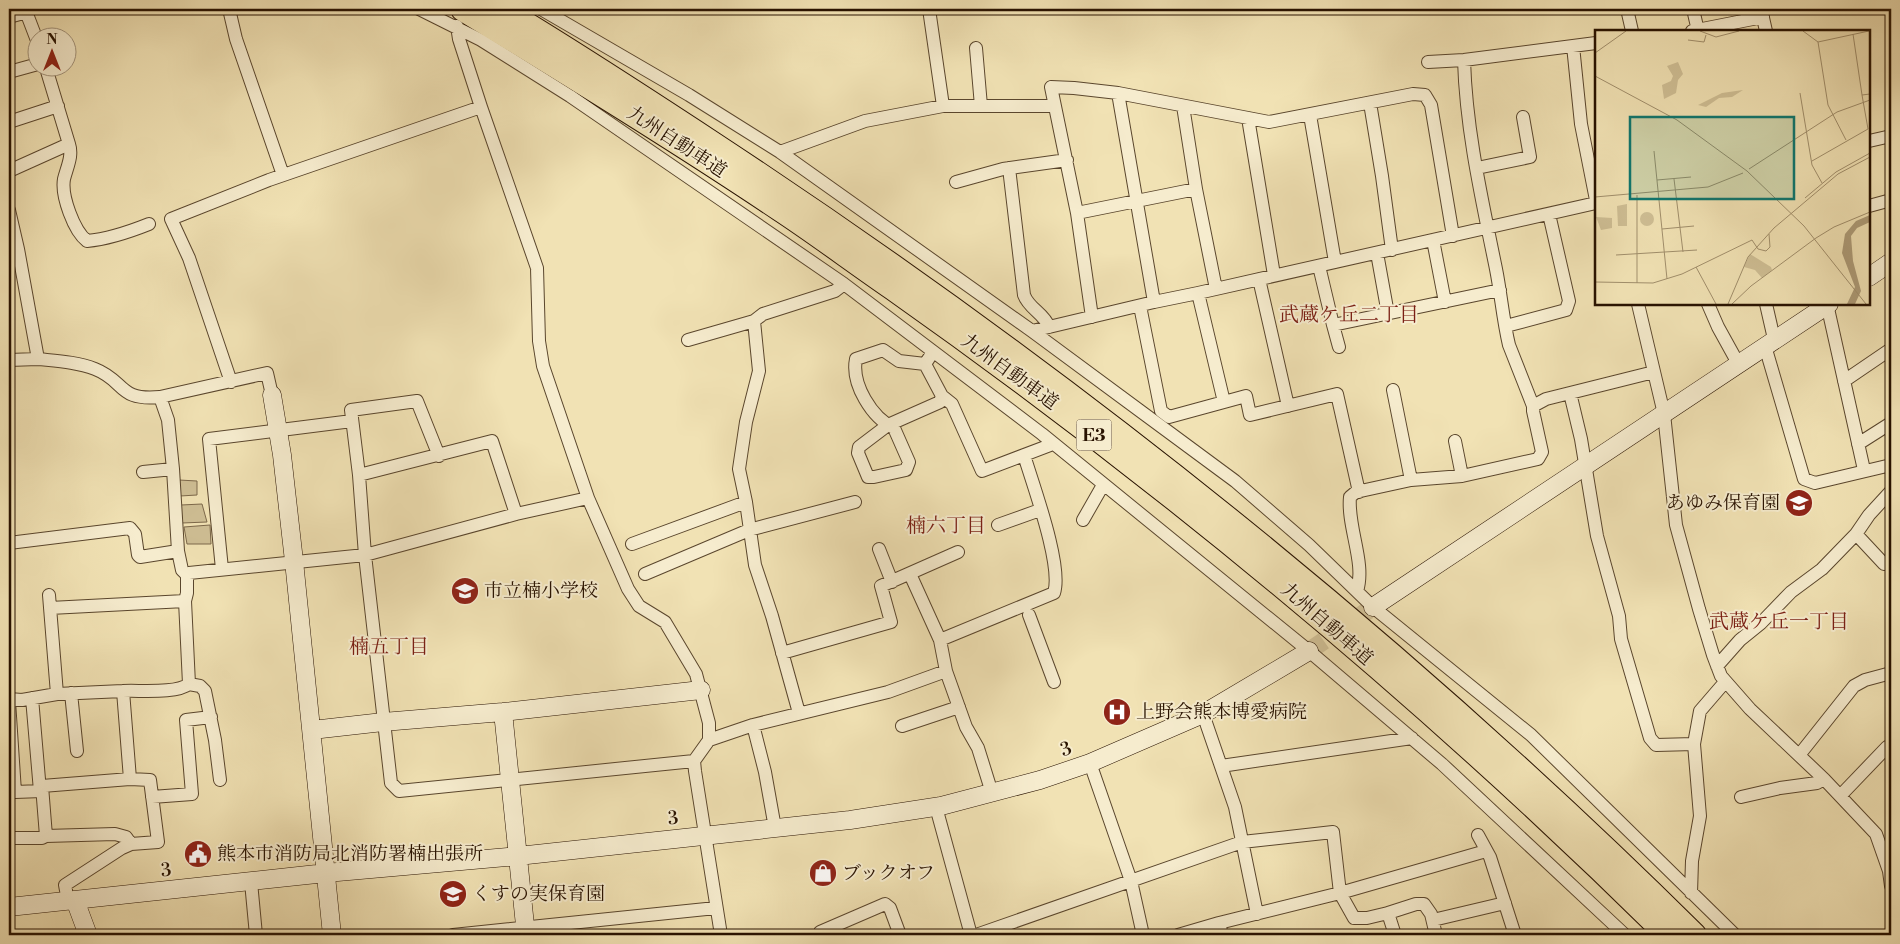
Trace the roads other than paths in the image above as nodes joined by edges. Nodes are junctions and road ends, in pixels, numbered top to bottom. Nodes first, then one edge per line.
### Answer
1 (229, 9) edge
2 (419, 9) edge
3 (501, 9) edge
4 (541, 9) edge
5 (929, 9) edge
6 (1626, 9) edge
7 (1693, 9) edge
8 (26, 10) edge
9 (1762, 13) edge
10 (9, 17) edge
11 (460, 18) edge
12 (33, 28) edge
13 (1632, 30) edge
14 (1696, 30) edge
15 (1700, 30) edge
16 (1766, 30) edge
17 (1595, 43) edge
18 (1573, 46) junction
19 (976, 48) dead end
20 (1464, 60) junction
21 (1428, 62) dead end
22 (28, 67) edge
23 (9, 72) edge
24 (49, 78) edge
25 (1118, 93) junction
26 (1370, 102) junction
27 (58, 106) junction
28 (943, 106) junction
29 (981, 106) junction
30 (1055, 106) junction
31 (1183, 106) junction
32 (481, 108) junction
33 (1310, 115) junction
34 (1523, 117) dead end
35 (1248, 118) junction
36 (9, 122) edge
37 (1891, 136) edge
38 (1870, 141) edge
39 (69, 144) junction
40 (780, 152) junction
41 (1067, 160) junction
42 (1009, 168) junction
43 (1477, 168) junction
44 (9, 171) edge
45 (283, 176) junction
46 (956, 182) dead end
47 (1196, 189) junction
48 (1595, 197) edge
49 (1891, 200) edge
50 (1137, 202) junction
51 (1595, 202) edge
52 (1870, 206) edge
53 (9, 210) edge
54 (1077, 213) junction
55 (1549, 214) junction
56 (149, 224) dead end
57 (1488, 229) junction
58 (1453, 236) junction
59 (1433, 240) junction
60 (1392, 250) junction
61 (1376, 253) junction
62 (1335, 262) junction
63 (1891, 262) edge
64 (1319, 266) junction
65 (1274, 275) junction
66 (1870, 277) edge
67 (1260, 278) junction
68 (844, 284) junction
69 (1216, 289) junction
70 (1500, 290) junction
71 (1198, 294) junction
72 (1154, 302) junction
73 (1445, 302) junction
74 (1638, 305) edge
75 (1708, 305) edge
76 (1766, 305) edge
77 (1827, 305) edge
78 (1828, 305) edge
79 (1140, 306) junction
80 (1388, 314) junction
81 (1092, 317) junction
82 (754, 321) junction
83 (1333, 325) junction
84 (1506, 326) junction
85 (1049, 327) junction
86 (1032, 331) junction
87 (688, 340) dead end
88 (1770, 343) junction
89 (1339, 347) dead end
90 (1891, 349) edge
91 (933, 352) junction
92 (38, 359) junction
93 (9, 360) edge
94 (925, 364) junction
95 (1739, 364) junction
96 (1654, 372) junction
97 (1844, 380) junction
98 (231, 382) junction
99 (1394, 390) dead end
100 (1570, 393) junction
101 (272, 395) joint
102 (942, 396) junction
103 (160, 397) junction
104 (1224, 402) junction
105 (1288, 406) junction
106 (1533, 406) junction
107 (1664, 414) junction
108 (352, 421) junction
109 (1891, 423) edge
110 (888, 425) junction
111 (279, 429) junction
112 (1455, 441) dead end
113 (1053, 444) junction
114 (1858, 444) junction
115 (1024, 455) junction
116 (439, 456) junction
117 (1891, 465) edge
118 (1585, 467) junction
119 (173, 469) junction
120 (1864, 470) junction
121 (143, 472) dead end
122 (359, 475) junction
123 (1462, 476) junction
124 (1411, 480) junction
125 (1103, 485) junction
126 (1891, 491) edge
127 (1358, 492) junction
128 (588, 498) junction
129 (746, 502) junction
130 (855, 502) dead end
131 (1040, 510) junction
132 (516, 514) junction
133 (1083, 520) dead end
134 (998, 525) dead end
135 (749, 530) junction
136 (1856, 534) junction
137 (9, 543) edge
138 (632, 544) dead end
139 (879, 549) dead end
140 (178, 551) junction
141 (958, 552) dead end
142 (365, 555) junction
143 (294, 562) junction
144 (1884, 564) dead end
145 (222, 569) junction
146 (644, 574) dead end
147 (910, 574) junction
148 (187, 575) junction
149 (892, 582) junction
150 (1357, 591) junction
151 (185, 601) junction
152 (1373, 607) junction
153 (1029, 615) dead end
154 (940, 640) junction
155 (1309, 651) junction
156 (782, 653) junction
157 (1717, 666) junction
158 (946, 671) junction
159 (1891, 674) edge
160 (1054, 682) dead end
161 (1725, 682) junction
162 (189, 684) junction
163 (701, 690) junction
164 (123, 691) junction
165 (71, 693) junction
166 (56, 694) junction
167 (32, 698) junction
168 (9, 700) edge
169 (959, 707) junction
170 (503, 712) junction
171 (799, 713) junction
172 (1203, 714) junction
173 (211, 717) junction
174 (383, 722) junction
175 (753, 725) junction
176 (902, 726) dead end
177 (312, 730) junction
178 (1412, 738) junction
179 (709, 740) junction
180 (1694, 744) junction
181 (1887, 747) dead end
182 (78, 751) dead end
183 (1801, 756) junction
184 (694, 762) junction
185 (1090, 763) junction
186 (1221, 766) junction
187 (1824, 778) junction
188 (130, 779) junction
189 (511, 779) junction
190 (220, 780) dead end
191 (41, 791) junction
192 (992, 793) junction
193 (1840, 796) junction
194 (152, 797) junction
195 (1741, 797) dead end
196 (936, 807) junction
197 (774, 828) junction
198 (1478, 835) dead end
199 (46, 836) junction
200 (704, 836) junction
201 (9, 838) edge
202 (1242, 842) junction
203 (131, 844) junction
204 (1486, 851) junction
205 (518, 856) junction
206 (326, 873) junction
207 (1131, 881) junction
208 (251, 882) junction
209 (1891, 886) edge
210 (1340, 893) junction
211 (1691, 893) junction
212 (71, 901) junction
213 (1505, 903) junction
214 (9, 907) edge
215 (716, 908) junction
216 (1388, 913) junction
217 (1257, 914) junction
218 (1433, 920) junction
219 (1220, 929) edge
220 (526, 932) edge
221 (983, 934) edge
222 (88, 935) edge
223 (256, 935) edge
224 (332, 935) edge
225 (453, 935) edge
226 (721, 935) edge
227 (819, 935) edge
228 (900, 935) edge
229 (971, 935) edge
230 (1143, 935) edge
231 (1178, 935) edge
232 (1395, 935) edge
233 (1436, 935) edge
234 (1515, 935) edge
235 (1625, 935) edge
236 (1668, 935) edge
237 (1694, 935) edge
238 (1735, 935) edge

1 - 45 street
2 - 11 street
3 - 237 highway, 九州自動車道 / E3
4 - 40 street
5 - 28 street
6 - 13 street
7 - 14 street
8 - 10 street
8 - 12 street
9 - 15 street
9 - 16 street
11 - 32 street
11 - 68 street
11 - 236 highway, 九州自動車道 / E3
17 - 18 street
18 - 20 street
18 - 48 street
19 - 29 street
20 - 21 street
20 - 43 street
22 - 23 street
24 - 27 street
25 - 30 street
25 - 31 street
25 - 50 street
26 - 33 street
26 - 58 street
26 - 60 street
27 - 36 street
27 - 39 street
28 - 29 street
28 - 40 street
29 - 30 street
30 - 41 street
31 - 35 street
31 - 47 street
32 - 45 street
32 - 128 street
33 - 35 street
33 - 62 street
34 - 43 street
35 - 65 street
37 - 38 street
39 - 44 street
39 - 56 street
40 - 86 street
41 - 42 street
41 - 54 street
42 - 46 street
42 - 85 street
43 - 57 street
45 - 98 street
47 - 50 street
47 - 69 street
49 - 52 street
50 - 54 street
50 - 72 street
51 - 55 street
53 - 92 street
54 - 81 street
55 - 57 street
55 - 84 street
57 - 58 street
57 - 70 street
58 - 59 street
59 - 60 street
59 - 73 street
60 - 61 street
61 - 62 street
61 - 80 street
62 - 64 street
63 - 66 street
64 - 65 street
64 - 83 street
65 - 67 street
67 - 69 street
67 - 105 street
68 - 82 street
68 - 91 street
69 - 71 street
70 - 73 street
70 - 84 street
71 - 72 street
71 - 104 street
72 - 79 street
73 - 80 street
74 - 96 street
75 - 95 street
76 - 88 street
77 - 88 street
78 - 97 street
79 - 81 street
79 - 104 street
80 - 83 street
81 - 85 street
82 - 87 street
82 - 129 street
83 - 89 street
84 - 106 street
85 - 86 street
86 - 150 street
88 - 95 street
88 - 120 street
90 - 97 street
91 - 94 street
91 - 113 street
92 - 93 street
92 - 103 street
94 - 102 street
94 - 110 street
95 - 107 street
96 - 100 street
96 - 107 street
97 - 114 street
98 - 101 street
98 - 103 street
99 - 124 street
100 - 106 street
100 - 118 street
101 - 111 street
102 - 110 street
102 - 115 street
103 - 119 street
104 - 105 street
105 - 127 street
106 - 123 street
107 - 118 street
107 - 157 street
108 - 111 street
108 - 116 street
108 - 122 street
109 - 114 street
110 - 110 street
111 - 143 street
111 - 145 street
112 - 123 street
113 - 115 street
113 - 125 street
114 - 120 street
115 - 131 street
116 - 122 street
116 - 132 street
117 - 120 street
118 - 152 street
118 - 180 street
119 - 121 street
119 - 140 street
122 - 142 street
123 - 124 street
124 - 127 street
125 - 133 street
125 - 155 street
126 - 136 street
127 - 150 street
128 - 132 street
128 - 163 street
129 - 135 street
129 - 138 street
130 - 135 street
131 - 134 street
131 - 154 street
132 - 142 street
135 - 146 street
135 - 156 street
136 - 144 street
136 - 157 street
137 - 140 street
139 - 149 street
140 - 148 street
141 - 147 street
142 - 143 street
142 - 174 street
143 - 145 street
143 - 177 street
145 - 148 street
147 - 149 street
147 - 154 street
148 - 151 street
149 - 156 street
150 - 152 street
151 - 162 street
151 - 166 street
152 - 211 street
153 - 160 street
154 - 158 street
155 - 172 street, 3
155 - 178 street
156 - 171 street
157 - 161 street
158 - 169 street
158 - 171 street
159 - 183 street
161 - 180 street
161 - 183 street
162 - 164 street
162 - 173 street
163 - 170 street
163 - 179 street
164 - 165 street
164 - 188 street
165 - 166 street
165 - 182 street
166 - 167 street
167 - 168 street
167 - 191 street
168 - 191 street
169 - 176 street
169 - 192 street
170 - 174 street
170 - 189 street
171 - 175 street
172 - 185 street, 3
172 - 186 street
173 - 190 street
173 - 194 street
174 - 177 street
174 - 189 street
175 - 179 street
175 - 197 street
177 - 206 street
178 - 186 street
178 - 235 street
179 - 184 street
180 - 211 street
181 - 193 street
183 - 187 street
184 - 189 street
184 - 200 street
185 - 192 street, 3
185 - 207 street
186 - 202 street
187 - 193 street
187 - 195 street
188 - 191 street
188 - 194 street
189 - 205 street
191 - 199 street
192 - 196 street, 3
193 - 209 street
194 - 203 street
196 - 197 street, 3
196 - 229 street
197 - 200 street, 3
198 - 204 street
199 - 201 street
199 - 203 street
200 - 205 street, 3
200 - 215 street
202 - 207 street
202 - 210 street
202 - 217 street
203 - 212 street
204 - 210 street
204 - 213 street
205 - 206 street, 3
205 - 220 street
206 - 208 street, 3
206 - 224 street
207 - 221 street
207 - 230 street
208 - 212 street, 3
208 - 223 street
210 - 216 street
210 - 217 street
211 - 238 street
212 - 214 street, 3
212 - 222 street
213 - 218 street
213 - 234 street
215 - 220 street
215 - 226 street
216 - 218 street
216 - 232 street
217 - 219 street
218 - 233 street
219 - 231 street
220 - 225 street
227 - 228 street

